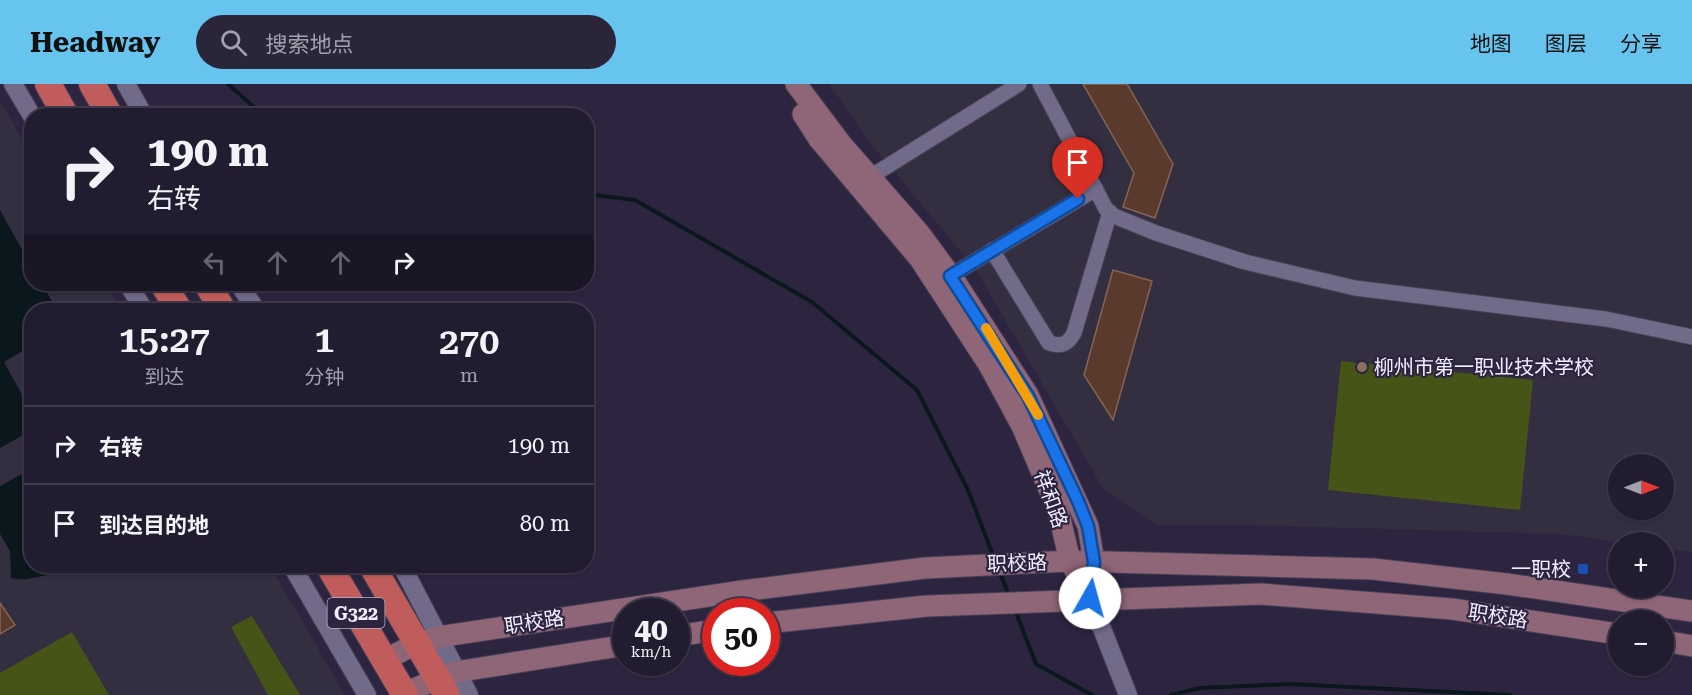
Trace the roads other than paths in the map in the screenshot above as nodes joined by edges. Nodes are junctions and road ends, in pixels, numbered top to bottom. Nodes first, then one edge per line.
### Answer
1 (13, 84) edge
2 (48, 84) edge
3 (92, 84) edge
4 (126, 84) edge
5 (782, 84) edge
6 (796, 84) edge
7 (1019, 84) edge
8 (1040, 84) edge
9 (27, 108) edge
10 (62, 108) edge
11 (106, 108) edge
12 (140, 108) edge
13 (870, 177) junction
14 (1096, 189) junction
15 (1110, 213) junction
16 (992, 250) junction
17 (950, 276) junction
18 (1692, 337) edge
19 (1070, 561) junction
20 (1094, 562) junction
21 (296, 573) edge
22 (332, 573) edge
23 (377, 573) edge
24 (404, 573) edge
25 (1090, 598) junction
26 (1692, 611) edge
27 (780, 622) edge
28 (1608, 632) edge
29 (428, 640) junction
30 (1674, 643) edge
31 (1692, 646) edge
32 (612, 648) edge
33 (384, 660) junction
34 (446, 681) edge
35 (1125, 688) edge
36 (405, 694) edge
37 (367, 695) edge
38 (469, 695) edge

1 - 9 street
2 - 10 highway
3 - 11 highway
4 - 12 street
5 - 19 main road, 祥和路
6 - 13 main road, 祥和路
7 - 13 street
8 - 14 street
13 - 17 main road, 祥和路
14 - 15 street
14 - 16 street
15 - 16 street
15 - 18 street
16 - 17 street
17 - 20 main road, 祥和路
19 - 20 main road, 职校路
19 - 25 main road, 祥和路
19 - 29 main road, 职校路
20 - 25 main road, 祥和路
20 - 26 main road, 职校路
21 - 37 street
22 - 33 highway, G322
23 - 29 highway, G322
24 - 29 street
25 - 27 main road, 职校路
25 - 28 main road, 职校路
25 - 35 street
29 - 33 main road, 职校路
29 - 34 highway, G322
30 - 31 main road
32 - 34 main road, 职校路
33 - 36 highway, G322
34 - 36 main road, 职校路
34 - 38 street

